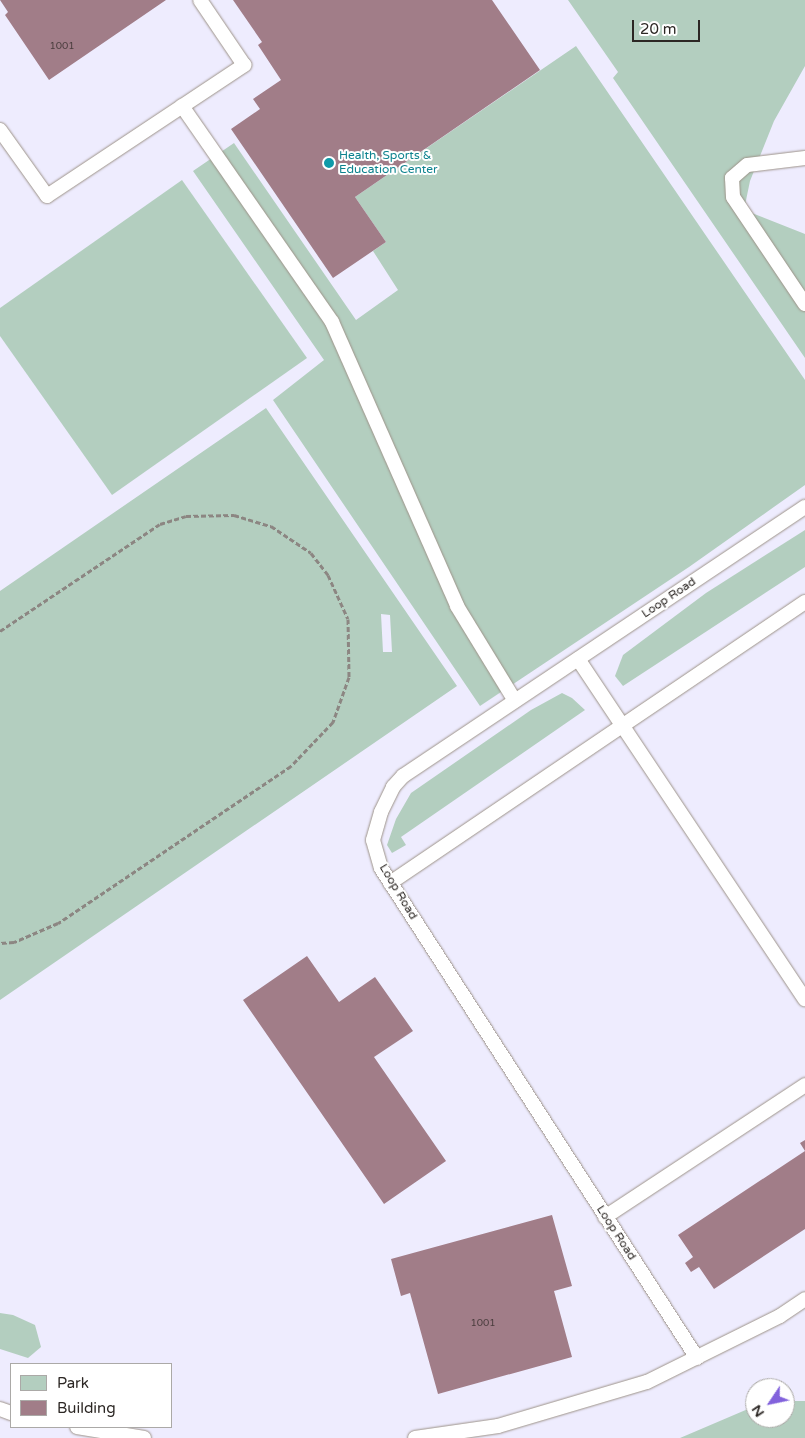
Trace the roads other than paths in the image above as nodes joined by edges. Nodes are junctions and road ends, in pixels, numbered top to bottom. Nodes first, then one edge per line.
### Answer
1 (200, 0) edge
2 (182, 106) junction
3 (0, 130) edge
4 (805, 158) edge
5 (805, 304) edge
6 (805, 507) edge
7 (805, 602) edge
8 (578, 659) junction
9 (515, 701) junction
10 (622, 726) junction
11 (390, 883) junction
12 (805, 999) edge
13 (805, 1085) edge
14 (606, 1216) junction
15 (805, 1299) edge
16 (697, 1358) junction
17 (83, 1428) edge
18 (144, 1438) edge
19 (415, 1438) edge

1 - 2 lane
2 - 3 lane
2 - 9 lane
4 - 5 lane
6 - 8 lane, Loop Road
7 - 10 lane
8 - 9 lane, Loop Road
8 - 10 lane
9 - 11 lane, Loop Road
10 - 11 lane
10 - 12 lane
11 - 14 lane, Loop Road
13 - 14 lane
14 - 16 lane, Loop Road
15 - 16 lane
16 - 19 lane
17 - 18 lane

